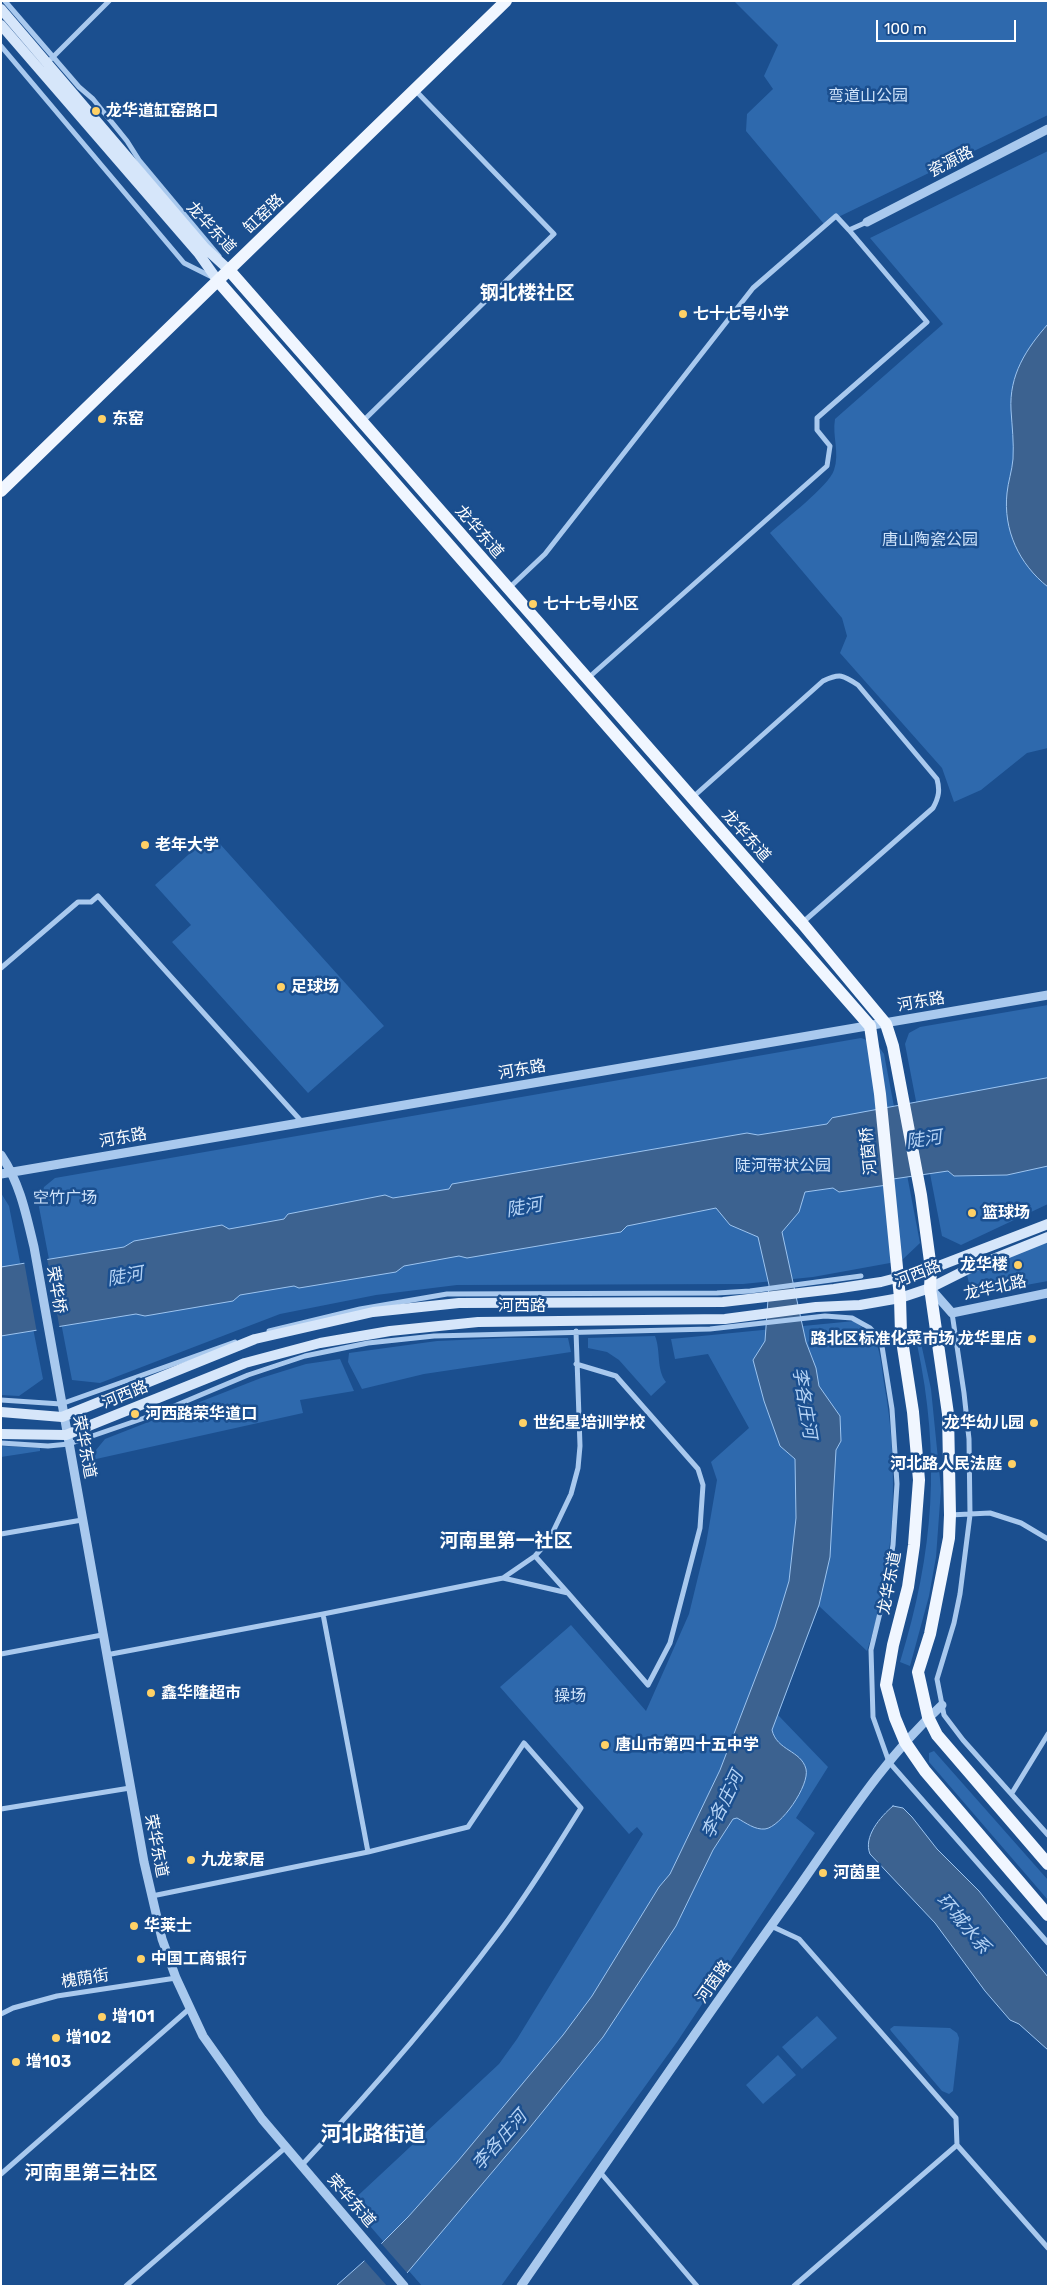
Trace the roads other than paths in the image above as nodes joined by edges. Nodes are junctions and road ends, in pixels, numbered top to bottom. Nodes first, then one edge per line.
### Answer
1 (4, 1) edge
2 (109, 1) edge
3 (506, 1) edge
4 (1, 9) edge
5 (1, 25) edge
6 (1, 46) edge
7 (46, 63) junction
8 (415, 90) junction
9 (1048, 129) edge
10 (868, 222) joint
11 (849, 230) junction
12 (229, 270) junction
13 (218, 281) junction
14 (362, 422) junction
15 (1, 491) edge
16 (508, 589) junction
17 (587, 680) junction
18 (691, 799) junction
19 (802, 923) junction
20 (1, 968) edge
21 (1048, 995) edge
22 (886, 1024) junction
23 (870, 1026) junction
24 (302, 1122) junction
25 (1, 1155) edge
26 (13, 1172) junction
27 (1, 1174) edge
28 (891, 1203) joint
29 (1048, 1224) edge
30 (1048, 1237) edge
31 (931, 1269) junction
32 (861, 1276) dead end
33 (898, 1278) junction
34 (810, 1288) junction
35 (930, 1288) junction
36 (1048, 1293) edge
37 (751, 1295) junction
38 (900, 1298) junction
39 (952, 1313) junction
40 (754, 1321) junction
41 (576, 1331) junction
42 (50, 1338) joint
43 (576, 1364) junction
44 (1, 1400) edge
45 (61, 1404) junction
46 (1, 1412) edge
47 (62, 1417) junction
48 (1, 1434) edge
49 (68, 1440) junction
50 (1, 1443) edge
51 (950, 1516) junction
52 (970, 1516) junction
53 (82, 1520) junction
54 (1048, 1530) edge
55 (1, 1534) edge
56 (1042, 1535) junction
57 (1048, 1539) edge
58 (535, 1556) junction
59 (503, 1578) junction
60 (568, 1593) junction
61 (323, 1614) junction
62 (102, 1635) junction
63 (1, 1654) edge
64 (105, 1655) junction
65 (942, 1705) junction
66 (928, 1717) junction
67 (1048, 1734) edge
68 (905, 1742) junction
69 (889, 1762) junction
70 (130, 1788) junction
71 (1012, 1793) junction
72 (1, 1809) edge
73 (1048, 1835) edge
74 (368, 1852) junction
75 (1048, 1864) edge
76 (151, 1896) junction
77 (1048, 1915) edge
78 (771, 1926) junction
79 (1048, 1943) edge
80 (176, 1978) junction
81 (189, 2009) junction
82 (1, 2014) edge
83 (957, 2145) junction
84 (286, 2147) junction
85 (301, 2166) junction
86 (600, 2172) junction
87 (1, 2174) edge
88 (1048, 2248) edge
89 (403, 2284) edge
90 (126, 2286) edge
91 (521, 2286) edge
92 (697, 2286) edge
93 (794, 2286) edge

1 - 7 street
2 - 7 street
3 - 8 main road, 缸窑路
4 - 7 main road, 龙华东道
5 - 7 main road, 龙华东道
6 - 13 street
7 - 12 main road, 龙华东道
7 - 13 main road, 龙华东道
8 - 12 main road, 缸窑路
8 - 14 street
9 - 10 street, 瓷源路
10 - 11 street
11 - 16 street
11 - 17 street
12 - 13 main road, 缸窑路
12 - 14 main road, 龙华东道
13 - 15 main road, 缸窑路
13 - 23 main road, 龙华东道
14 - 16 main road, 龙华东道
16 - 17 main road, 龙华东道
17 - 18 main road, 龙华东道
18 - 19 main road, 龙华东道
18 - 19 street
19 - 22 main road, 龙华东道
20 - 24 street
21 - 22 street, 河东路
22 - 23 street, 河东路
22 - 31 main road, 龙华东道
23 - 24 street, 河东路
23 - 28 main road, 河茵桥
24 - 26 street, 河东路
25 - 26 street
26 - 27 street, 河东路
26 - 42 street, 荣华桥
28 - 33 main road, 龙华东道
29 - 31 main road, 河西路
30 - 35 main road, 河西路
31 - 33 main road, 河西路
31 - 35 main road
32 - 34 street
33 - 34 main road, 河西路
33 - 38 main road, 龙华东道
34 - 37 main road, 河西路
35 - 38 main road, 河西路
35 - 39 street, 龙华北路
35 - 51 main road
36 - 39 street, 龙华北路
37 - 45 street
37 - 47 main road, 河西路
38 - 40 main road, 河西路
38 - 68 main road, 龙华东道
39 - 52 street
40 - 41 street
40 - 49 main road, 河西路
40 - 69 street
41 - 43 street
41 - 49 street
42 - 45 street, 荣华东道
43 - 58 street
43 - 60 street
44 - 45 street
45 - 47 street, 荣华东道
46 - 47 main road, 河西路
47 - 49 street, 荣华东道
48 - 49 main road, 河西路
49 - 50 street
49 - 53 street, 荣华东道
51 - 52 street
51 - 66 main road
52 - 56 street
52 - 65 street
53 - 55 street
53 - 62 street, 荣华东道
54 - 56 street
56 - 57 street
58 - 59 street
58 - 60 street
59 - 60 street
59 - 61 street
61 - 64 street
61 - 74 street
62 - 63 street
62 - 64 street, 荣华东道
64 - 70 street, 荣华东道
65 - 66 street, 河茵路
65 - 71 street
66 - 68 street, 河茵路
66 - 75 main road
67 - 71 street
68 - 69 street, 河茵路
68 - 77 main road, 龙华东道
69 - 78 street, 河茵路
69 - 79 street
70 - 72 street
70 - 76 street, 荣华东道
71 - 73 street
74 - 76 street
74 - 85 street
76 - 80 street, 荣华东道
78 - 83 street
78 - 86 street, 河茵路
80 - 81 street, 荣华东道
80 - 82 street, 槐荫街
81 - 84 street, 荣华东道
81 - 87 street
83 - 88 street
83 - 93 street
84 - 85 street, 荣华东道
84 - 90 street
85 - 89 street, 荣华东道
86 - 91 street, 河茵路
86 - 92 street

